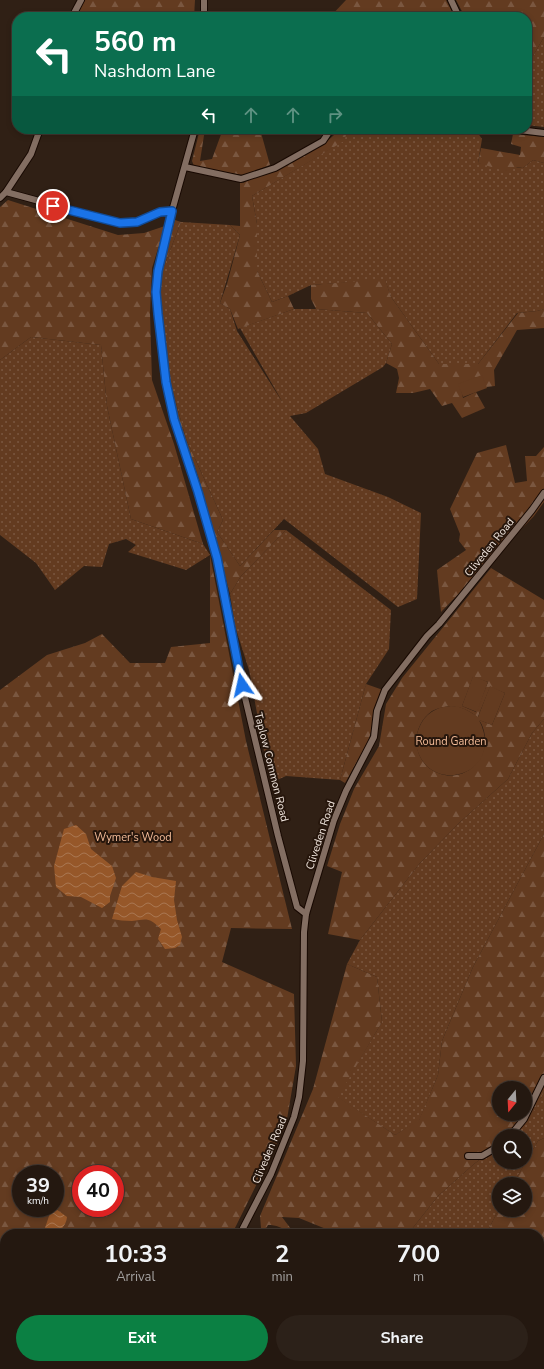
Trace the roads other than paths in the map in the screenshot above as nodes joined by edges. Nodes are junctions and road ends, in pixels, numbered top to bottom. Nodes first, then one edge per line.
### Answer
1 (81, 0) edge
2 (204, 0) edge
3 (451, 0) edge
4 (75, 12) edge
5 (204, 12) edge
6 (457, 12) edge
7 (532, 132) edge
8 (544, 133) edge
9 (38, 134) edge
10 (194, 134) edge
11 (328, 134) edge
12 (185, 168) junction
13 (6, 192) junction
14 (0, 198) edge
15 (172, 211) junction
16 (544, 493) edge
17 (306, 914) junction
18 (544, 1078) edge
19 (517, 1129) edge
20 (492, 1150) edge
21 (468, 1156) dead end
22 (242, 1229) edge

1 - 4 street
2 - 5 street
3 - 6 street
7 - 8 street
9 - 13 street
10 - 12 street, Taplow Common Road
11 - 12 street
12 - 15 street, Taplow Common Road
13 - 14 street
13 - 15 street
15 - 17 street, Taplow Common Road
16 - 17 street, Cliveden Road
17 - 22 street, Cliveden Road
18 - 19 street
20 - 21 street

